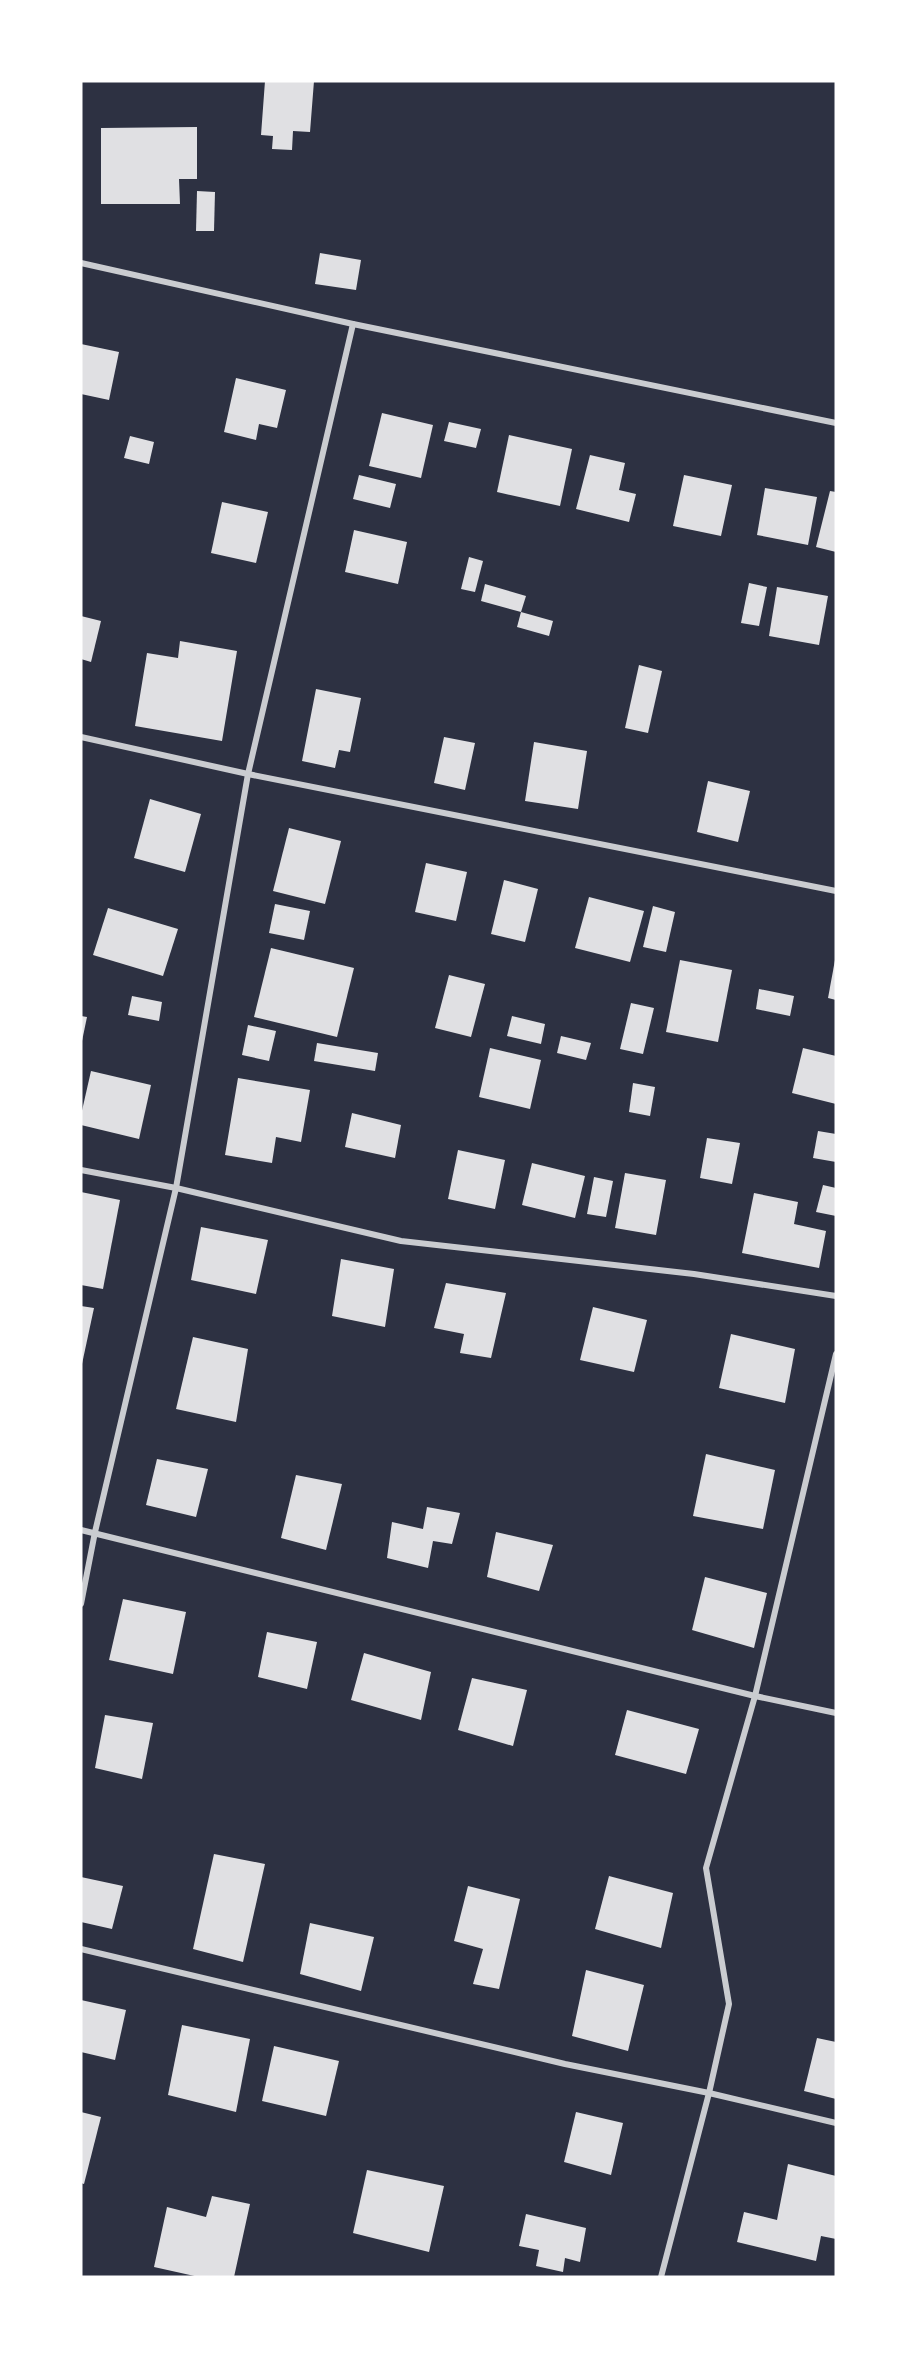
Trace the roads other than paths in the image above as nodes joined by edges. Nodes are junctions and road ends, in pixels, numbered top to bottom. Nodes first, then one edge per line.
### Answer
1 (81, 263) edge
2 (352, 324) junction
3 (836, 423) edge
4 (81, 737) edge
5 (248, 774) junction
6 (836, 891) edge
7 (81, 1170) edge
8 (176, 1188) junction
9 (836, 1296) edge
10 (836, 1354) edge
11 (81, 1530) edge
12 (95, 1532) junction
13 (81, 1604) edge
14 (755, 1696) junction
15 (836, 1713) edge
16 (81, 1949) edge
17 (709, 2093) junction
18 (836, 2123) edge
19 (661, 2277) edge

1 - 2 street
2 - 3 street
2 - 5 street
4 - 5 street
5 - 6 street
5 - 8 street
7 - 8 street
8 - 9 street
8 - 12 street
10 - 14 street
11 - 12 street
12 - 13 street
12 - 14 street
14 - 15 street
14 - 17 street
16 - 17 street
17 - 18 street
17 - 19 street

